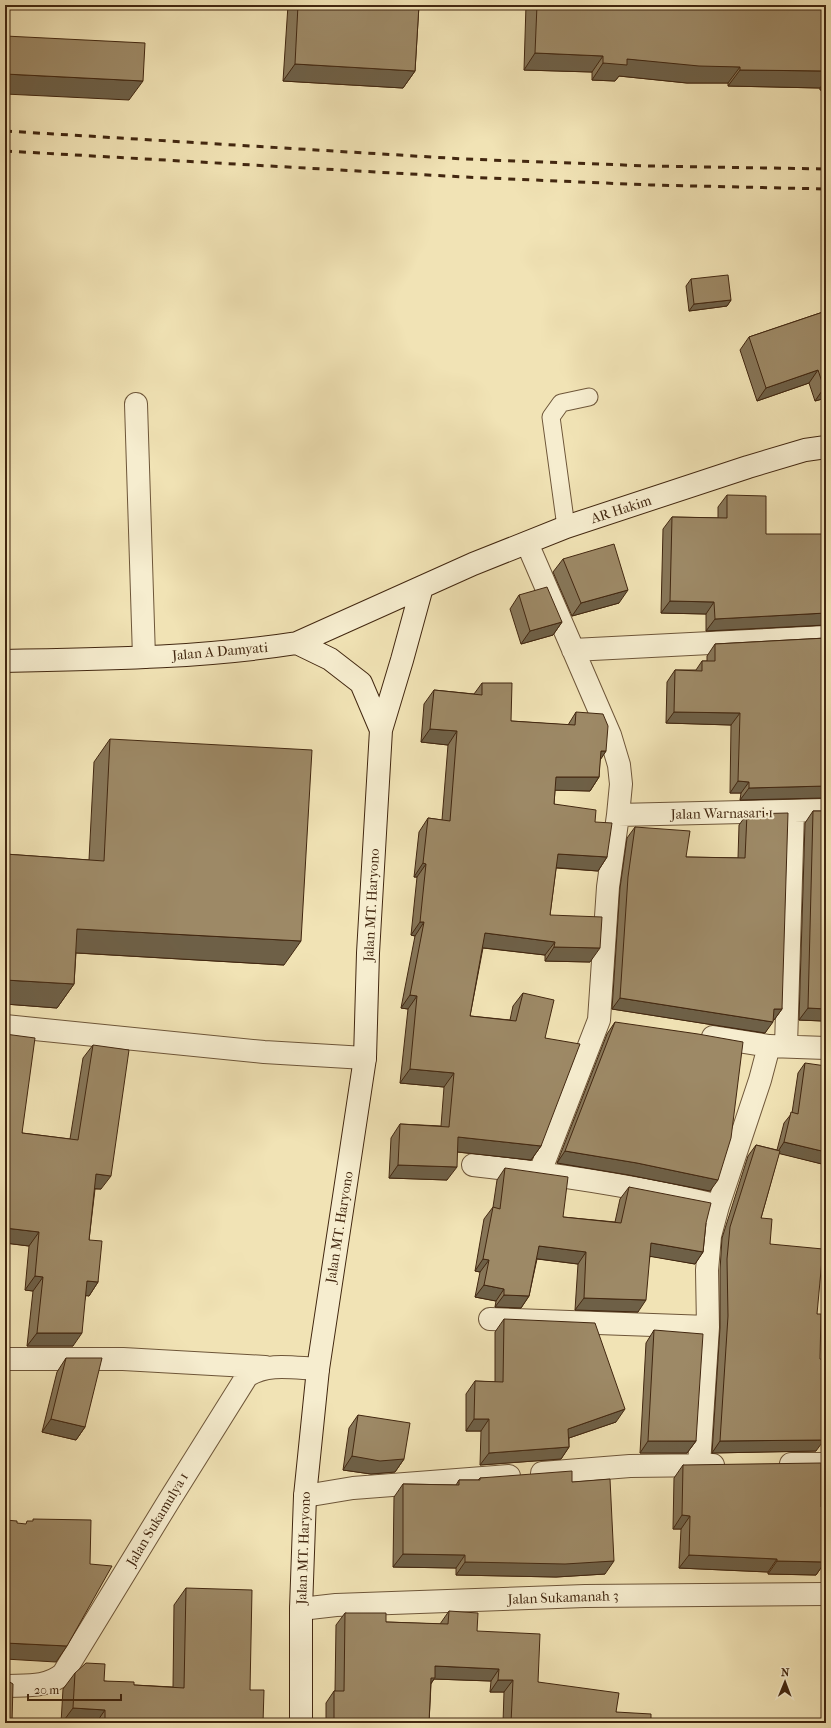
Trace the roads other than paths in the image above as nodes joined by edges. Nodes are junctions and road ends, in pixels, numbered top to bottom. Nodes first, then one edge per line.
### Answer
1 (589, 397) dead end
2 (136, 404) dead end
3 (826, 447) edge
4 (566, 527) junction
5 (527, 543) junction
6 (422, 587) junction
7 (826, 637) edge
8 (297, 643) junction
9 (573, 650) junction
10 (144, 657) junction
11 (5, 661) edge
12 (380, 730) junction
13 (826, 810) edge
14 (793, 811) junction
15 (618, 815) junction
16 (599, 1020) junction
17 (621, 1024) edge
18 (5, 1026) edge
19 (692, 1033) edge
20 (777, 1046) junction
21 (826, 1048) edge
22 (365, 1058) junction
23 (473, 1165) dead end
24 (540, 1172) junction
25 (718, 1206) junction
26 (490, 1319) dead end
27 (708, 1327) junction
28 (5, 1359) edge
29 (265, 1367) junction
30 (318, 1369) junction
31 (771, 1464) edge
32 (826, 1464) edge
33 (699, 1465) junction
34 (733, 1465) edge
35 (305, 1496) junction
36 (826, 1594) edge
37 (301, 1609) junction
38 (5, 1686) edge
39 (301, 1723) edge

1 - 4 lane
2 - 10 street
3 - 4 street, AR Hakim
4 - 5 street, AR Hakim
5 - 6 street, AR Hakim
5 - 9 street
6 - 8 street, Jalan A Damyati
6 - 12 street, Jalan MT. Haryono
7 - 9 street
8 - 10 street, Jalan A Damyati
8 - 12 street, Jalan MT. Haryono
9 - 15 street
10 - 11 street, Jalan A Damyati
12 - 22 street, Jalan MT. Haryono
13 - 14 street, Jalan Warnasari 1
14 - 15 street, Jalan Warnasari 1
14 - 20 street
15 - 16 street
16 - 17 street
16 - 24 street
18 - 22 street
19 - 20 street
20 - 21 street
20 - 25 street
22 - 30 street, Jalan MT. Haryono
23 - 24 street
24 - 25 street
25 - 27 street
26 - 27 street
27 - 33 street
28 - 29 street
29 - 30 street, Jalan Sukamulya 1
29 - 38 street, Jalan Sukamulya 1
30 - 35 street, Jalan MT. Haryono
31 - 32 street
33 - 34 street
33 - 35 street
35 - 37 street, Jalan MT. Haryono
36 - 37 street, Jalan Sukamanah 3
37 - 39 street, Jalan MT. Haryono

